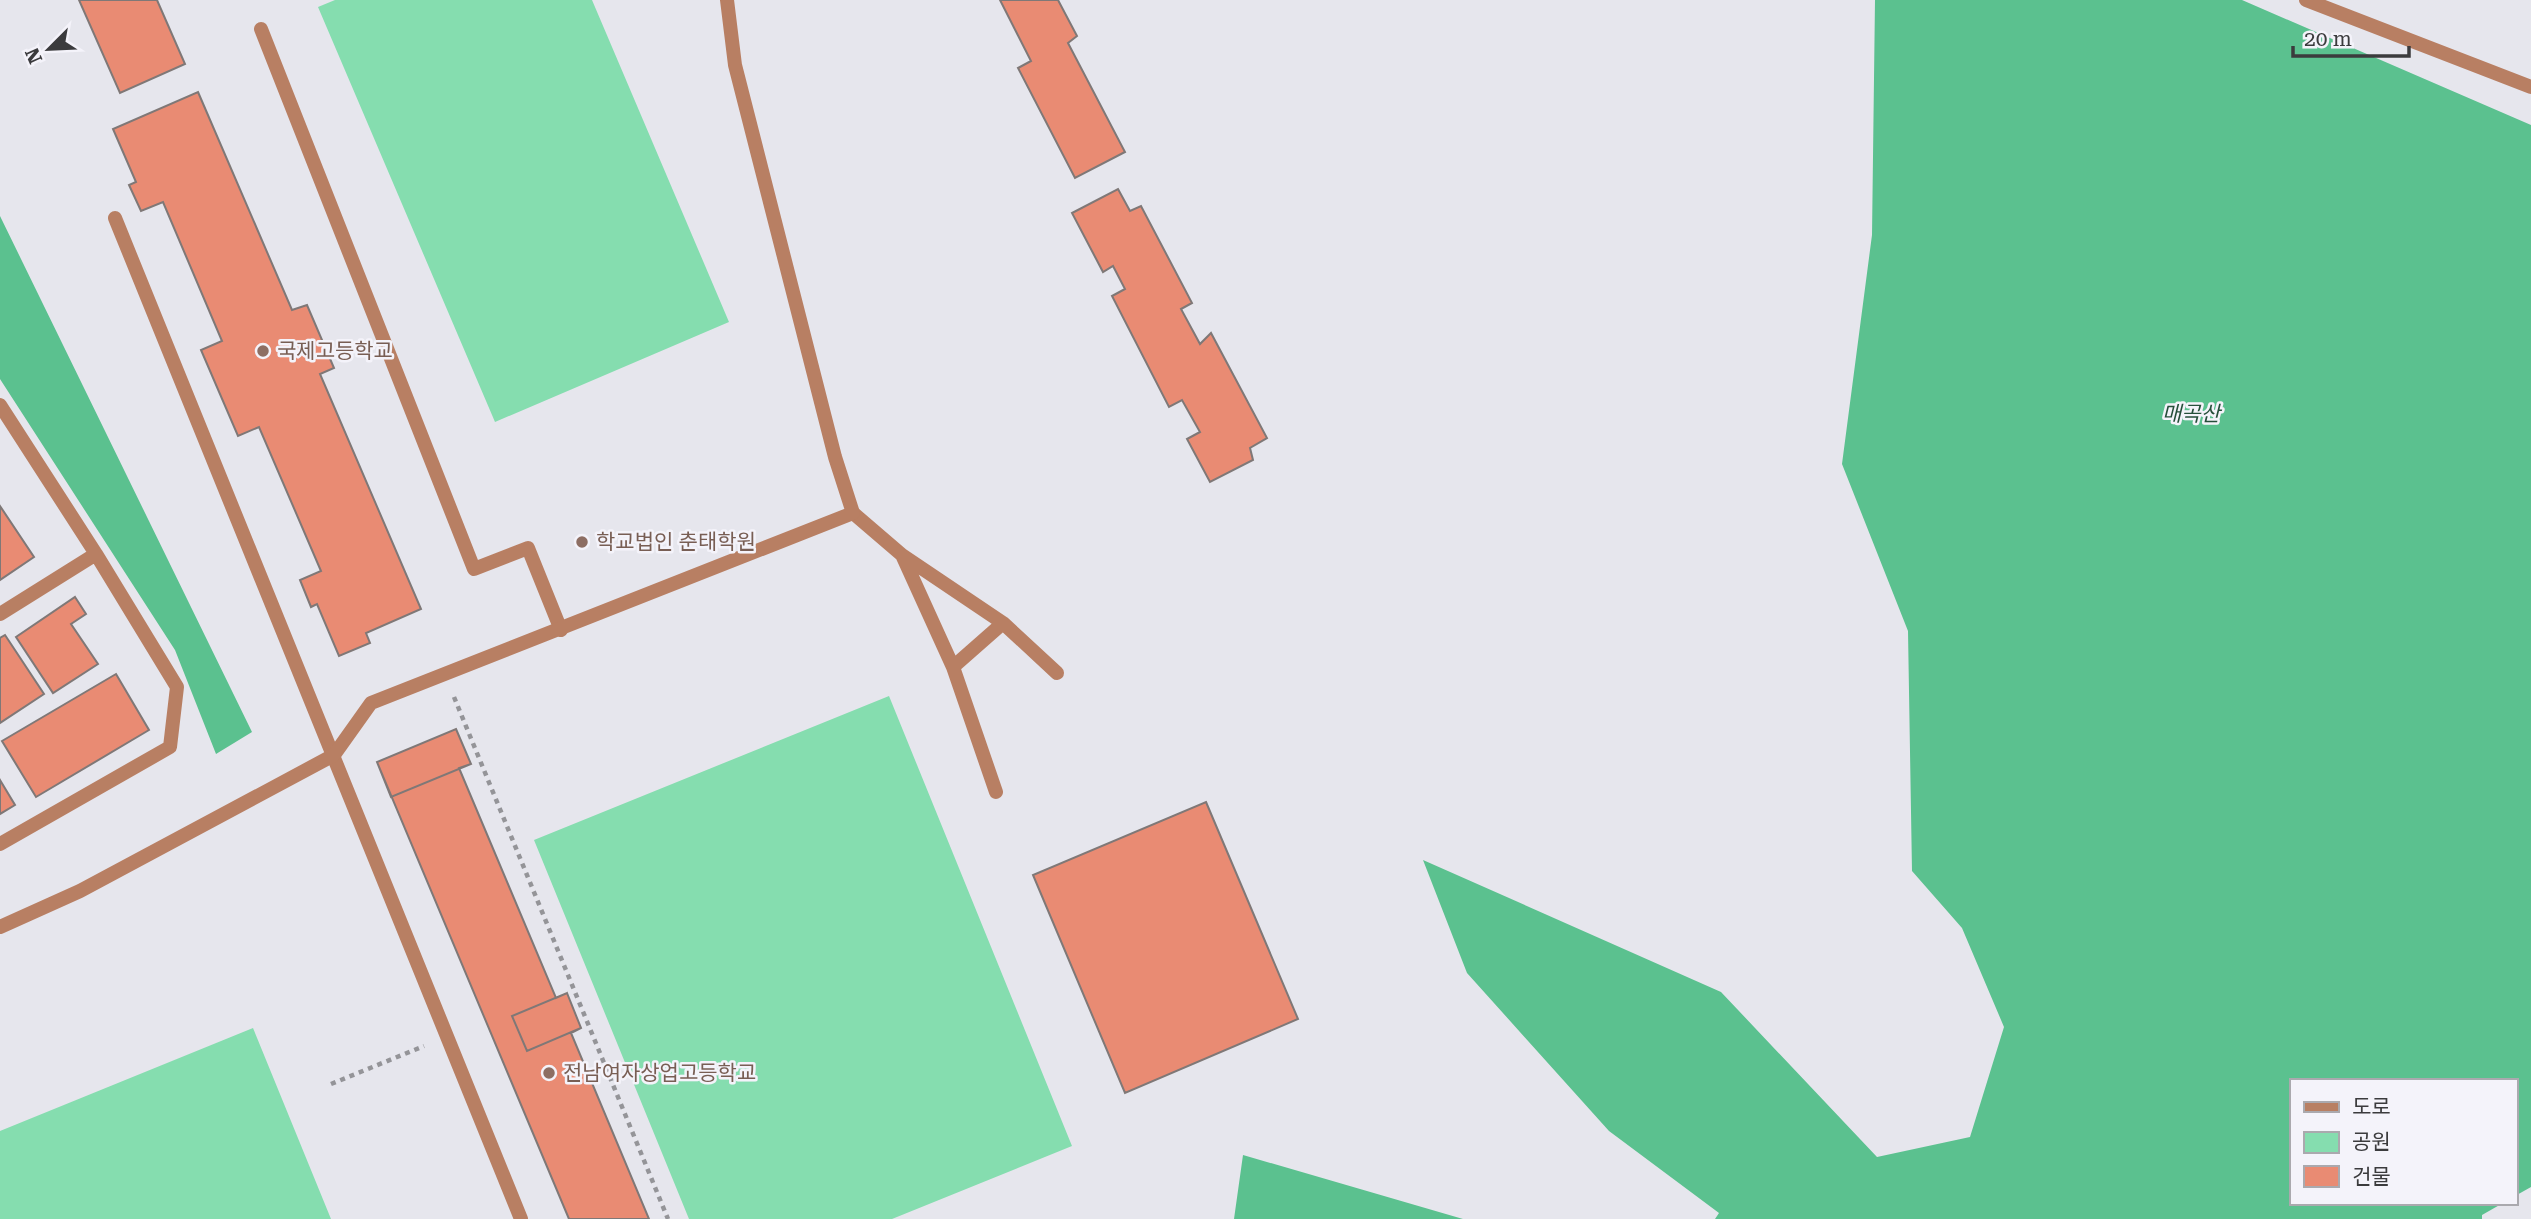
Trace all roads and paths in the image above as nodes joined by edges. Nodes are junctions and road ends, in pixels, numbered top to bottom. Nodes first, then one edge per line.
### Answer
1 (727, 0) edge
2 (2306, 0) edge
3 (261, 29) dead end
4 (2531, 87) edge
5 (115, 218) dead end
6 (0, 405) edge
7 (853, 513) junction
8 (96, 554) junction
9 (902, 555) junction
10 (0, 614) edge
11 (1003, 623) junction
12 (561, 630) junction
13 (953, 667) junction
14 (444, 673) junction
15 (1057, 673) dead end
16 (334, 755) junction
17 (996, 792) dead end
18 (0, 844) edge
19 (0, 927) edge
20 (447, 1036) junction
21 (331, 1084) dead end
22 (521, 1219) edge
23 (668, 1219) edge

1 - 7 street
2 - 4 street
3 - 12 street
5 - 16 street
6 - 8 street
7 - 9 street
7 - 12 street
8 - 10 street
8 - 18 street
9 - 11 street
9 - 13 street
11 - 13 street
11 - 15 street
12 - 14 street
13 - 17 street
14 - 16 street
14 - 23 path
16 - 19 street
16 - 20 street
20 - 21 path
20 - 22 street

